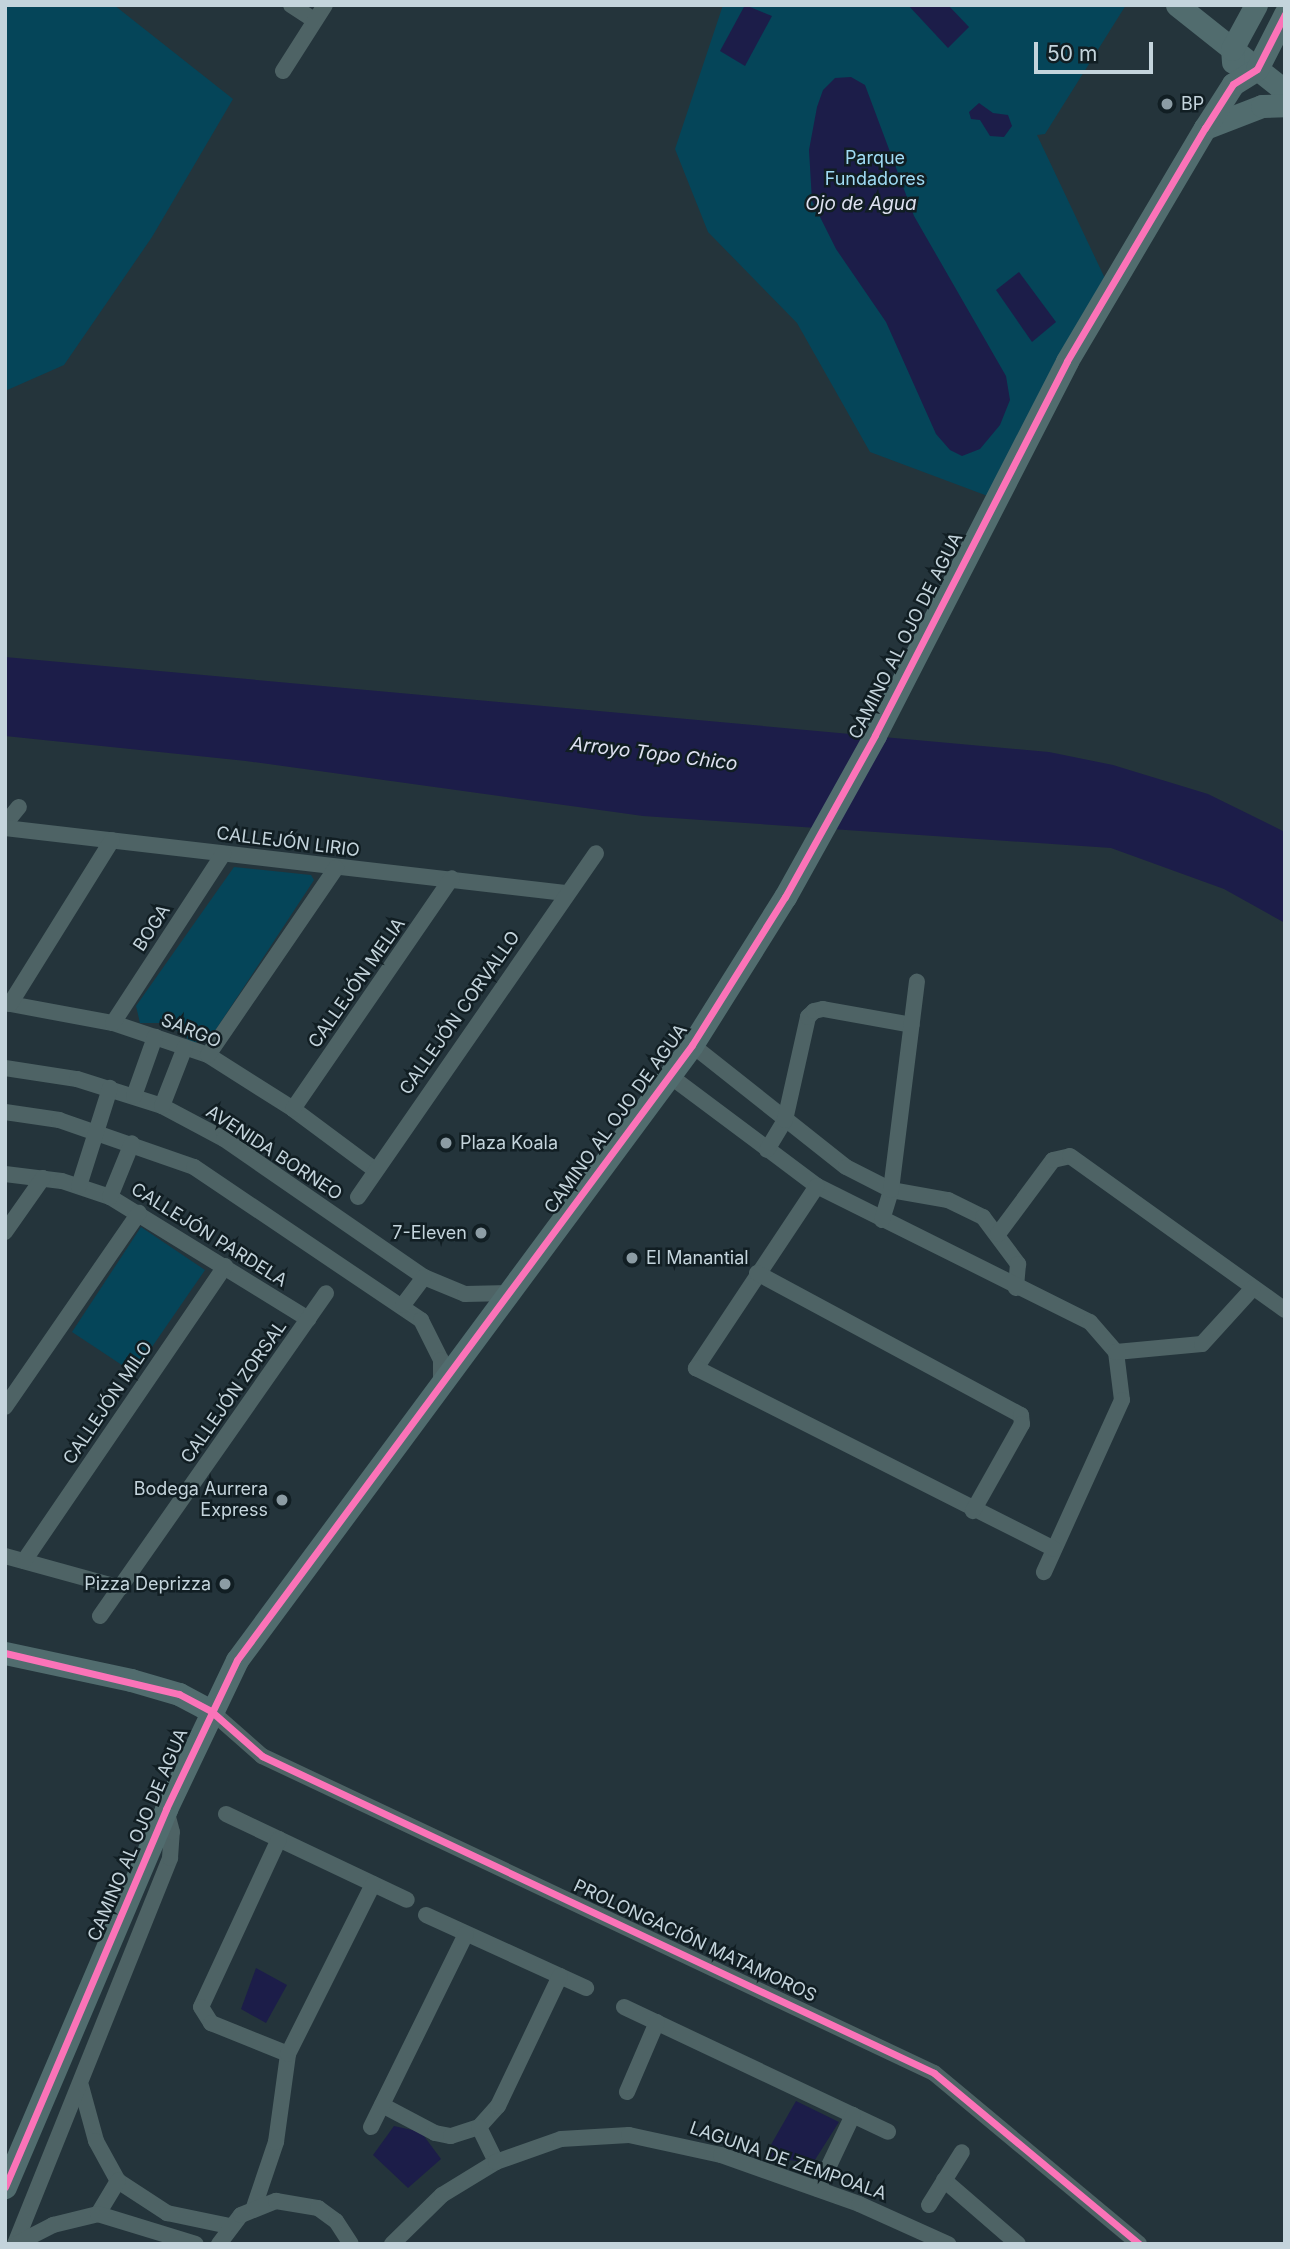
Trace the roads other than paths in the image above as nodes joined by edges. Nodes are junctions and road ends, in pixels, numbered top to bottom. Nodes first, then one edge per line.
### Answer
1 (292, 5) edge
2 (325, 5) edge
3 (1177, 5) edge
4 (1256, 5) edge
5 (1285, 14) edge
6 (314, 20) junction
7 (1232, 49) junction
8 (1257, 69) junction
9 (283, 71) dead end
10 (1233, 84) junction
11 (1285, 91) edge
12 (1285, 105) edge
13 (1205, 128) junction
14 (19, 807) dead end
15 (5, 826) edge
16 (112, 840) junction
17 (596, 853) dead end
18 (223, 854) junction
19 (336, 868) junction
20 (452, 878) junction
21 (565, 893) junction
22 (917, 982) dead end
23 (8, 1004) edge
24 (113, 1023) junction
25 (912, 1025) junction
26 (155, 1037) junction
27 (692, 1045) junction
28 (185, 1048) junction
29 (208, 1055) junction
30 (5, 1068) edge
31 (670, 1076) junction
32 (110, 1088) junction
33 (134, 1096) junction
34 (162, 1106) junction
35 (293, 1109) junction
36 (5, 1112) edge
37 (785, 1120) junction
38 (95, 1130) junction
39 (132, 1143) junction
40 (767, 1150) junction
41 (375, 1170) junction
42 (5, 1174) edge
43 (43, 1178) junction
44 (79, 1186) junction
45 (817, 1186) junction
46 (891, 1189) junction
47 (110, 1197) junction
48 (358, 1197) dead end
49 (139, 1213) junction
50 (882, 1220) junction
51 (5, 1232) edge
52 (998, 1234) junction
53 (225, 1266) junction
54 (757, 1273) junction
55 (424, 1277) junction
56 (1016, 1288) junction
57 (1253, 1288) junction
58 (326, 1293) dead end
59 (509, 1293) junction
60 (403, 1306) junction
61 (1285, 1310) edge
62 (308, 1319) junction
63 (1116, 1352) junction
64 (440, 1388) junction
65 (5, 1407) edge
66 (973, 1511) junction
67 (1054, 1549) junction
68 (5, 1556) edge
69 (24, 1561) junction
70 (1044, 1572) dead end
71 (121, 1588) junction
72 (100, 1616) dead end
73 (5, 1653) edge
74 (211, 1711) junction
75 (166, 1809) junction
76 (226, 1814) dead end
77 (279, 1839) junction
78 (373, 1884) junction
79 (407, 1900) dead end
80 (426, 1914) dead end
81 (466, 1934) junction
82 (560, 1976) junction
83 (586, 1988) dead end
84 (624, 2007) dead end
85 (657, 2022) junction
86 (288, 2054) junction
87 (81, 2086) junction
88 (627, 2092) dead end
89 (382, 2105) junction
90 (852, 2115) junction
91 (371, 2127) dead end
92 (479, 2127) junction
93 (888, 2132) dead end
94 (962, 2152) dead end
95 (496, 2162) junction
96 (944, 2180) junction
97 (118, 2182) junction
98 (5, 2187) edge
99 (818, 2189) junction
100 (929, 2205) dead end
101 (254, 2207) junction
102 (98, 2214) junction
103 (229, 2226) junction
104 (15, 2244) edge
105 (196, 2244) edge
106 (219, 2244) edge
107 (351, 2244) edge
108 (392, 2244) edge
109 (948, 2244) edge
110 (1018, 2244) edge
111 (1139, 2244) edge

1 - 6 street
2 - 6 street
3 - 7 street
4 - 7 street
5 - 8 street
6 - 9 street
7 - 8 street
7 - 10 street
8 - 10 street, CAMINO AL OJO DE AGUA
8 - 11 street
10 - 13 street, CAMINO AL OJO DE AGUA
12 - 13 street
13 - 27 street, CAMINO AL OJO DE AGUA
14 - 15 street
15 - 16 street, CALLEJÓN LIRIO
16 - 18 street, CALLEJÓN LIRIO
16 - 23 street
17 - 21 street, CALLEJÓN CORVALLO
18 - 19 street, CALLEJÓN LIRIO
18 - 24 street, BOGA
19 - 20 street, CALLEJÓN LIRIO
19 - 29 street
20 - 21 street, CALLEJÓN LIRIO
20 - 35 street, CALLEJÓN MELIA
21 - 41 street, CALLEJÓN CORVALLO
22 - 25 street
23 - 24 street, SARGO
24 - 26 street, SARGO
25 - 37 street
25 - 46 street
26 - 28 street, SARGO
26 - 33 street
27 - 31 street, CAMINO AL OJO DE AGUA
27 - 37 street
28 - 29 street, SARGO
28 - 34 street
29 - 35 street, SARGO
30 - 32 street, AVENIDA BORNEO
31 - 40 street
31 - 59 street, CAMINO AL OJO DE AGUA
32 - 33 street, AVENIDA BORNEO
32 - 38 street
33 - 34 street, AVENIDA BORNEO
34 - 55 street, AVENIDA BORNEO
35 - 41 street, SARGO
36 - 38 street
37 - 40 street
37 - 46 street
38 - 39 street
38 - 44 street
39 - 47 street
39 - 60 street
40 - 45 street
41 - 48 street, CALLEJÓN CORVALLO
42 - 43 street, CALLEJÓN PARDELA
43 - 44 street, CALLEJÓN PARDELA
43 - 51 street
44 - 47 street, CALLEJÓN PARDELA
45 - 50 street
45 - 54 street
46 - 50 street
46 - 52 street
47 - 49 street, CALLEJÓN PARDELA
49 - 53 street, CALLEJÓN PARDELA
49 - 65 street
50 - 56 street
52 - 56 street
52 - 57 street
53 - 62 street, CALLEJÓN PARDELA
53 - 69 street, CALLEJÓN MILO
54 - 66 street
54 - 66 street
55 - 59 street, AVENIDA BORNEO
55 - 60 street
56 - 63 street
57 - 61 street
57 - 63 street
58 - 62 street, CALLEJÓN ZORSAL
59 - 64 street, CAMINO AL OJO DE AGUA
60 - 64 street
62 - 71 street, CALLEJÓN ZORSAL
63 - 67 street
64 - 74 street, CAMINO AL OJO DE AGUA
66 - 67 street
67 - 70 street
68 - 69 street
69 - 71 street
71 - 72 street, CALLEJÓN ZORSAL
73 - 74 street
74 - 75 street, CAMINO AL OJO DE AGUA
74 - 111 street, PROLONGACIÓN MATAMOROS
75 - 87 street
75 - 98 street, CAMINO AL OJO DE AGUA
76 - 77 street
77 - 78 street
77 - 86 street
78 - 79 street
78 - 86 street
80 - 81 street
81 - 82 street
81 - 89 street
82 - 83 street
82 - 92 street
84 - 85 street
85 - 88 street
85 - 90 street
86 - 101 street
87 - 97 street
87 - 104 street
89 - 91 street
89 - 92 street
90 - 93 street
90 - 99 street
92 - 95 street
94 - 96 street
95 - 99 street, LAGUNA DE ZEMPOALA
95 - 108 street, LAGUNA DE ZEMPOALA
96 - 100 street
96 - 110 street
97 - 102 street
97 - 103 street
99 - 109 street, LAGUNA DE ZEMPOALA
101 - 103 street
101 - 107 street
102 - 104 street
102 - 105 street
103 - 106 street

